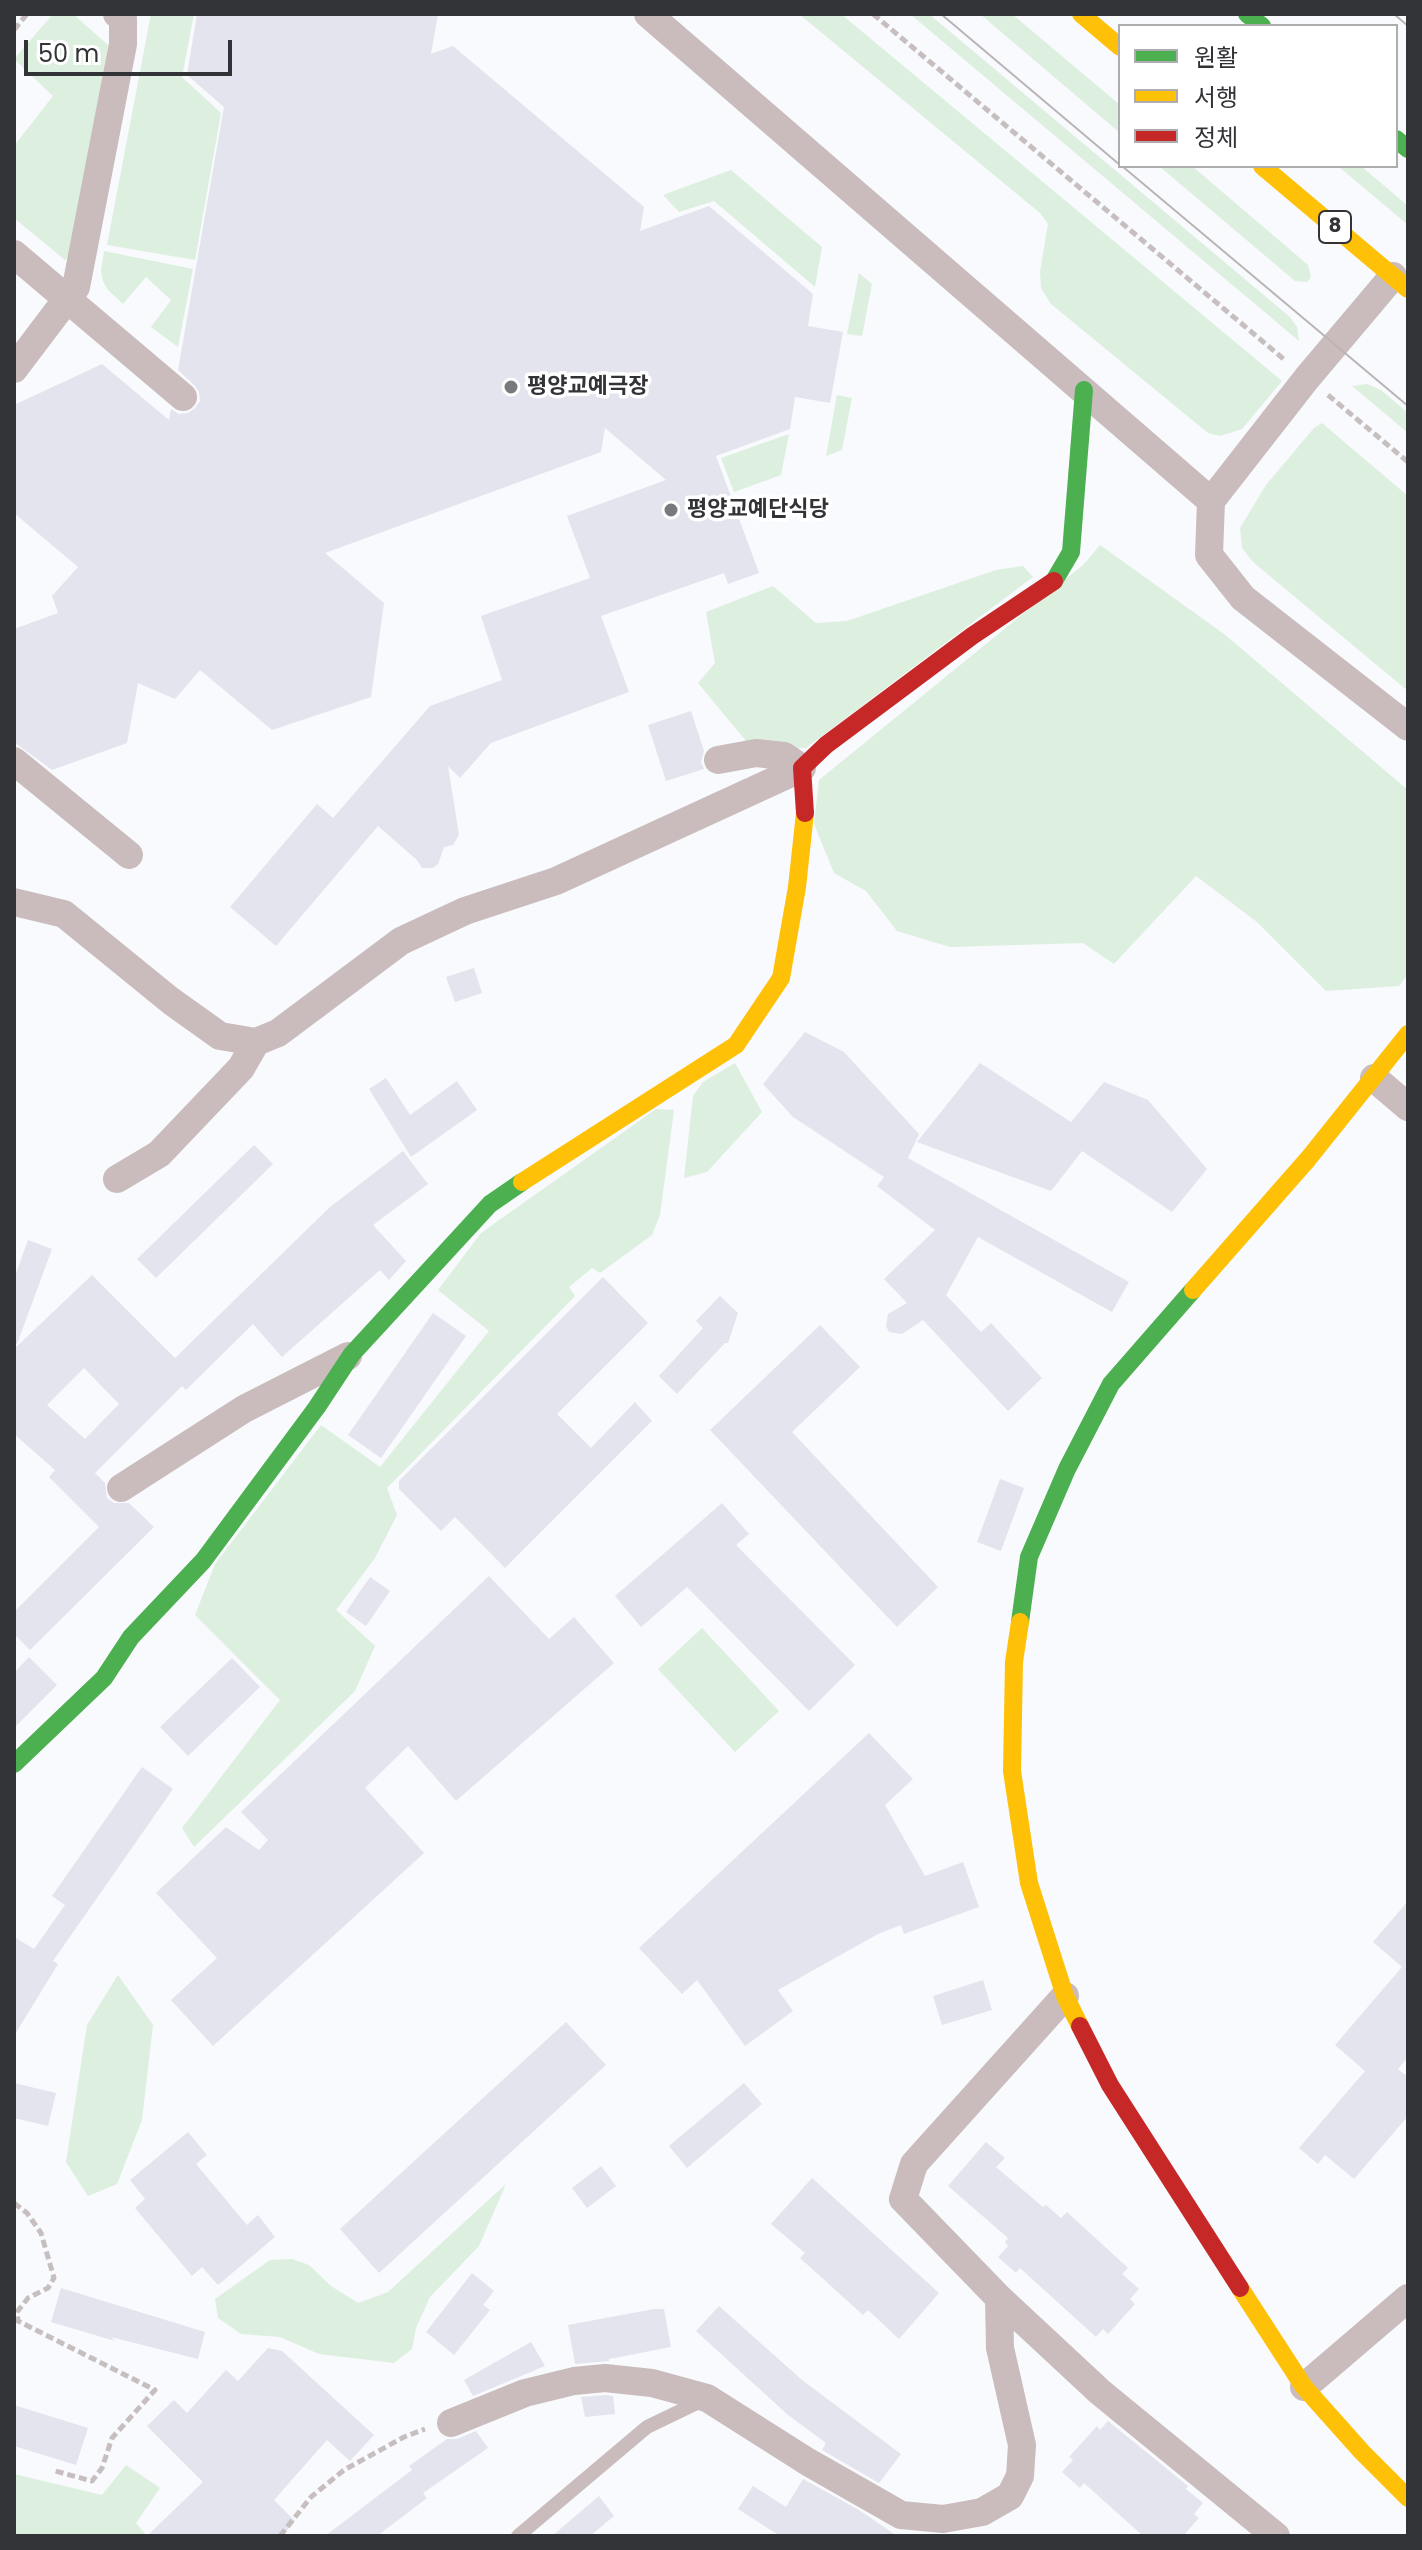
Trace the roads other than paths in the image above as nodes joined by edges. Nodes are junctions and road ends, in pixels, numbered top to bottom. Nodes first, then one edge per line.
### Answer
1 (117, 14) edge
2 (648, 14) edge
3 (1081, 14) edge
4 (1118, 45) edge
5 (1264, 168) edge
6 (14, 254) edge
7 (1400, 282) edge
8 (67, 300) junction
9 (14, 369) edge
10 (1084, 390) junction
11 (183, 397) dead end
12 (1211, 501) junction
13 (1408, 727) edge
14 (718, 760) dead end
15 (14, 761) edge
16 (802, 768) junction
17 (129, 855) dead end
18 (14, 902) edge
19 (1408, 1034) edge
20 (256, 1042) junction
21 (1374, 1078) junction
22 (1408, 1107) edge
23 (117, 1179) dead end
24 (352, 1354) junction
25 (121, 1488) dead end
26 (14, 1764) edge
27 (1065, 1996) junction
28 (999, 2298) junction
29 (1408, 2298) edge
30 (1304, 2387) junction
31 (707, 2398) junction
32 (451, 2423) road end
33 (1408, 2498) edge
34 (518, 2536) edge
35 (1276, 2536) edge

1 - 8 street
2 - 10 street
3 - 4 main road
5 - 7 main road, 8
6 - 8 street
7 - 12 street
8 - 9 street
8 - 11 street
10 - 12 street
10 - 16 main road
12 - 13 street
14 - 16 street
15 - 17 street
16 - 20 street
16 - 24 main road
18 - 20 street
19 - 21 main road
20 - 23 street
21 - 22 street
21 - 27 main road
24 - 25 street
24 - 26 main road
27 - 28 street
27 - 30 main road
28 - 31 street
28 - 35 street
29 - 30 street
30 - 33 main road
31 - 32 street
31 - 34 lane

